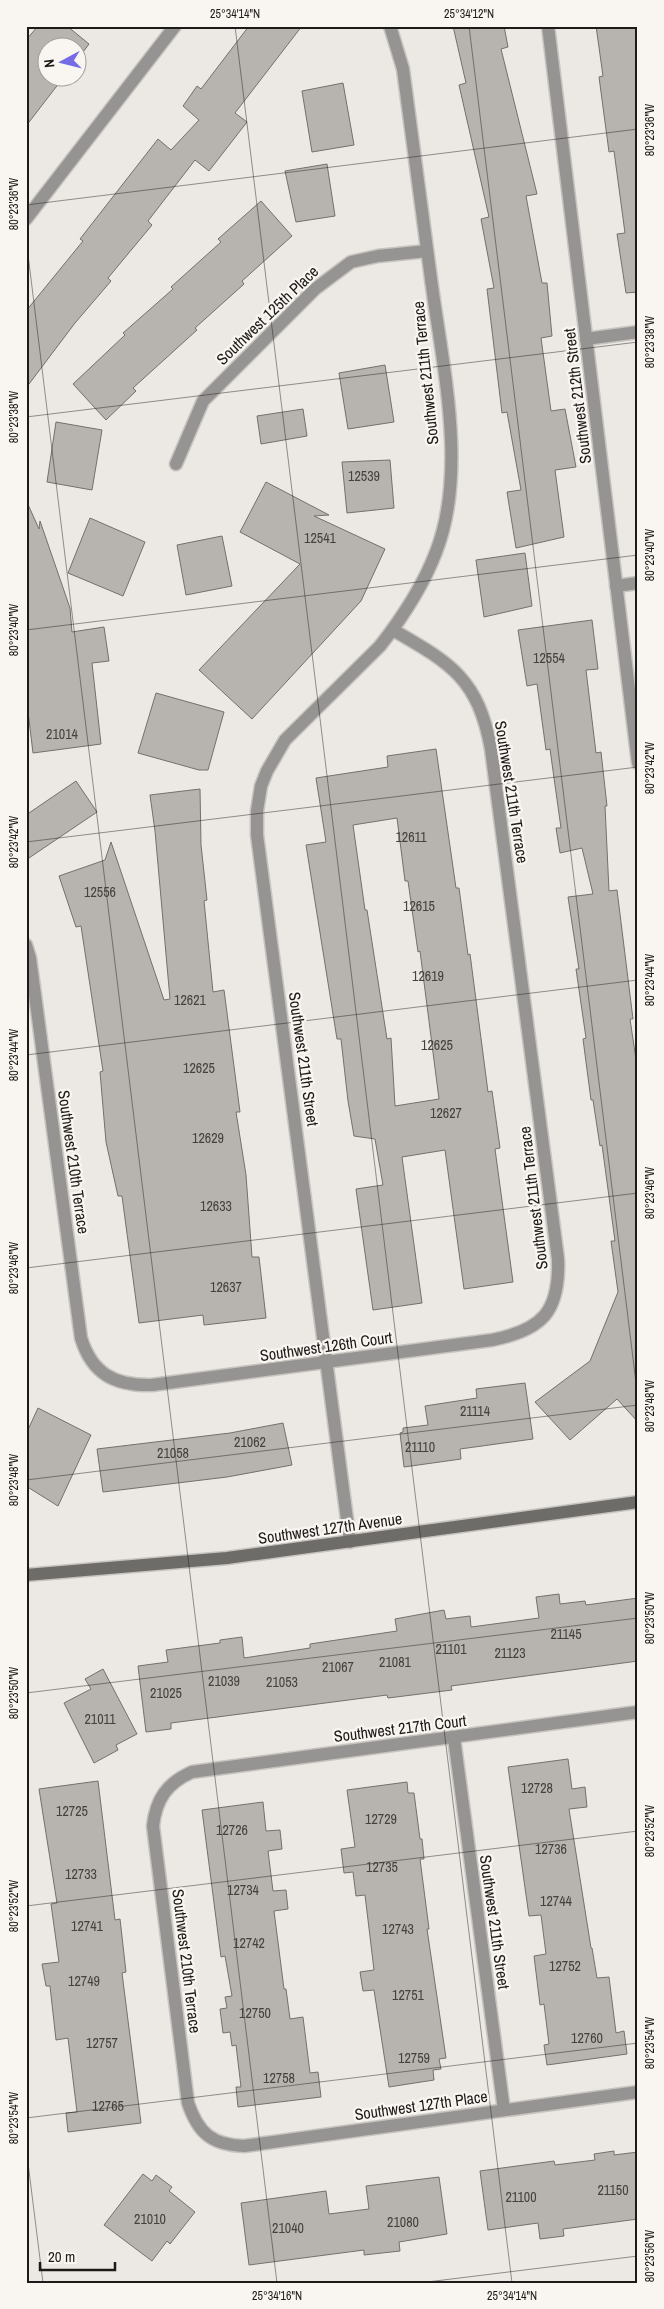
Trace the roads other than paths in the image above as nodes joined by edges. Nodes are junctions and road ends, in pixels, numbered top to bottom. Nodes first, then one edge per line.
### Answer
1 (175, 26) edge
2 (390, 26) edge
3 (548, 26) edge
4 (26, 219) edge
5 (427, 251) junction
6 (638, 332) edge
7 (586, 339) junction
8 (176, 464) dead end
9 (638, 582) edge
10 (616, 586) junction
11 (393, 630) junction
12 (638, 763) edge
13 (26, 945) edge
14 (544, 1317) joint
15 (328, 1363) junction
16 (107, 1376) joint
17 (638, 1502) edge
18 (350, 1542) junction
19 (26, 1575) edge
20 (638, 1712) edge
21 (454, 1738) junction
22 (169, 1785) joint
23 (638, 2092) edge
24 (504, 2110) junction
25 (210, 2137) joint

1 - 4 street
2 - 5 street, Southwest 211th Terrace
3 - 7 street, Southwest 212th Street
5 - 8 street, Southwest 125th Place
5 - 11 street, Southwest 211th Terrace
6 - 7 street
7 - 10 street, Southwest 212th Street
9 - 10 street
10 - 12 street, Southwest 212th Street
11 - 14 street, Southwest 211th Terrace
11 - 15 street, Southwest 211th Street
13 - 16 street, Southwest 210th Terrace
14 - 15 street, Southwest 126th Court
15 - 16 street, Southwest 126th Court
15 - 18 street, Southwest 211th Street
17 - 18 street, Southwest 127th Avenue
18 - 19 street, Southwest 127th Avenue
20 - 21 street, Southwest 217th Court
21 - 22 street, Southwest 217th Court
21 - 24 street, Southwest 211th Street
22 - 25 street, Southwest 210th Terrace
23 - 24 street, Southwest 127th Place
24 - 25 street, Southwest 127th Place

